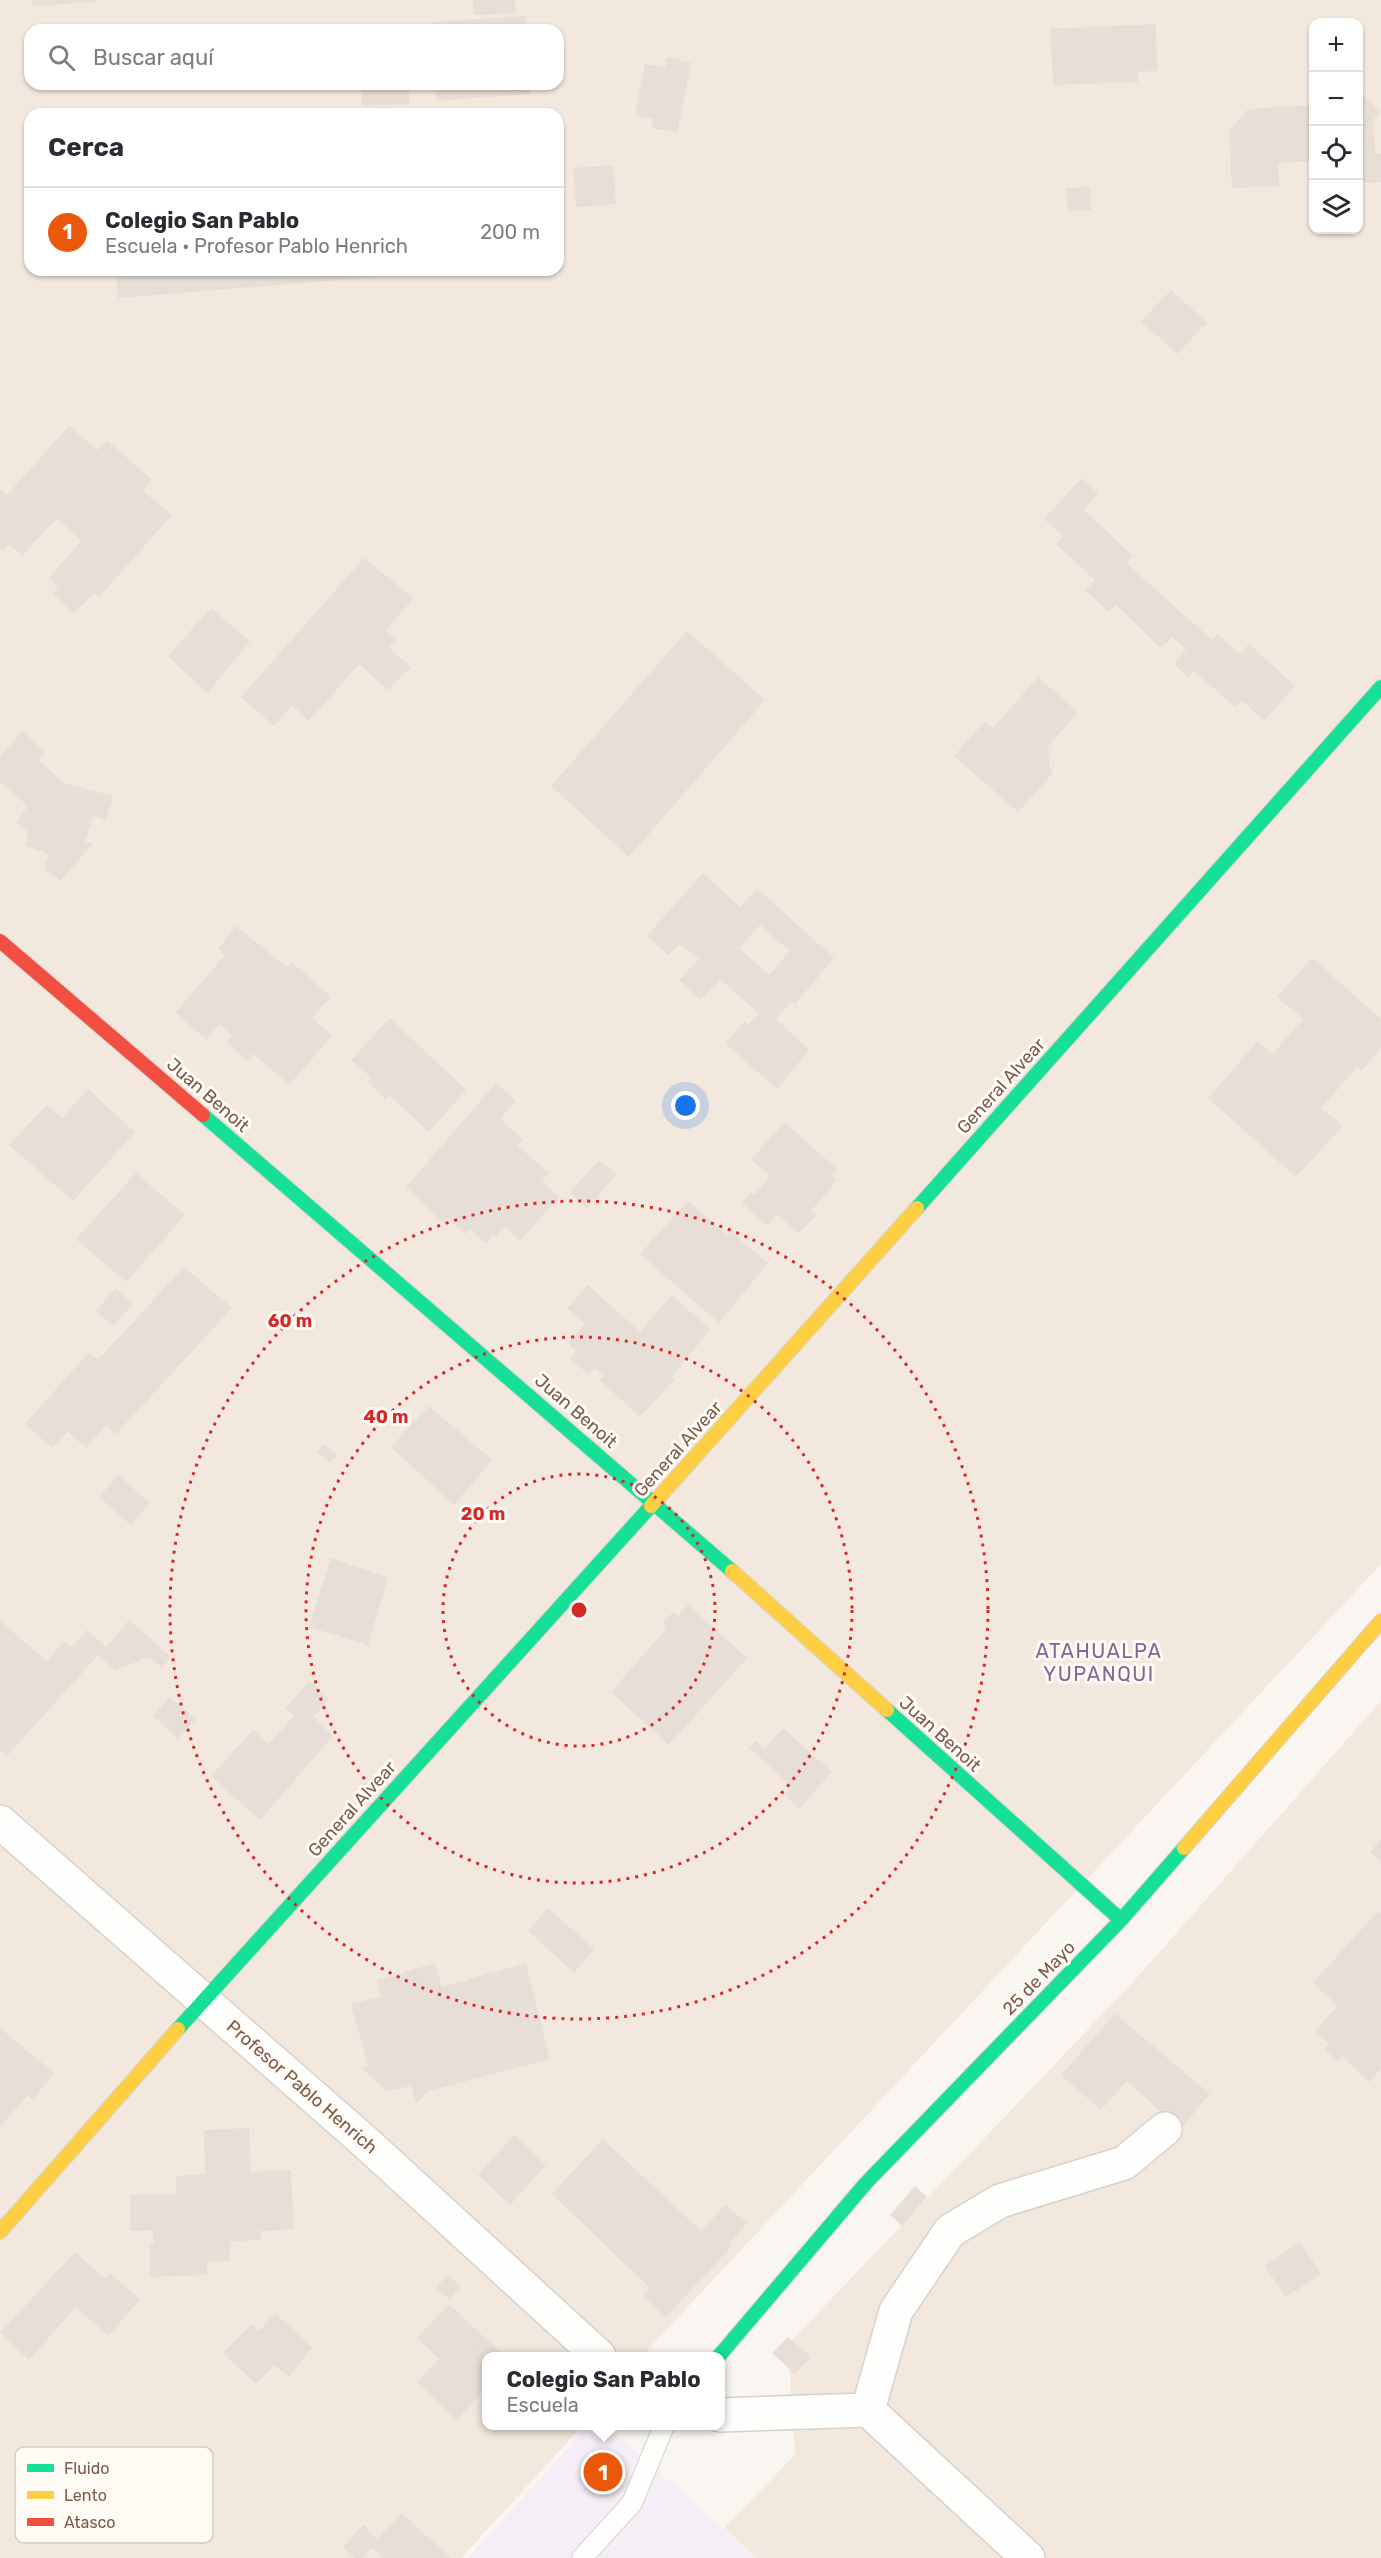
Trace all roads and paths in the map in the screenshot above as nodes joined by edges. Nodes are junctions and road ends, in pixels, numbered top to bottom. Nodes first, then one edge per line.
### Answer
1 (1381, 687) edge
2 (0, 941) edge
3 (655, 1502) junction
4 (1381, 1622) edge
5 (0, 1822) edge
6 (1121, 1920) junction
7 (203, 2000) junction
8 (1165, 2129) dead end
9 (0, 2232) edge
10 (595, 2352) edge
11 (722, 2352) edge
12 (868, 2410) junction
13 (725, 2415) edge
14 (662, 2430) edge
15 (582, 2558) edge
16 (1028, 2558) edge

1 - 3 street, General Alvear
2 - 3 street, Juan Benoit
3 - 6 street, Juan Benoit
3 - 7 street, General Alvear
4 - 6 street, 25 de Mayo
5 - 7 street, Profesor Pablo Henrich
6 - 11 street, 25 de Mayo
7 - 9 street, General Alvear
7 - 10 street, Profesor Pablo Henrich
8 - 12 street
12 - 13 street
12 - 16 street
14 - 15 lane

